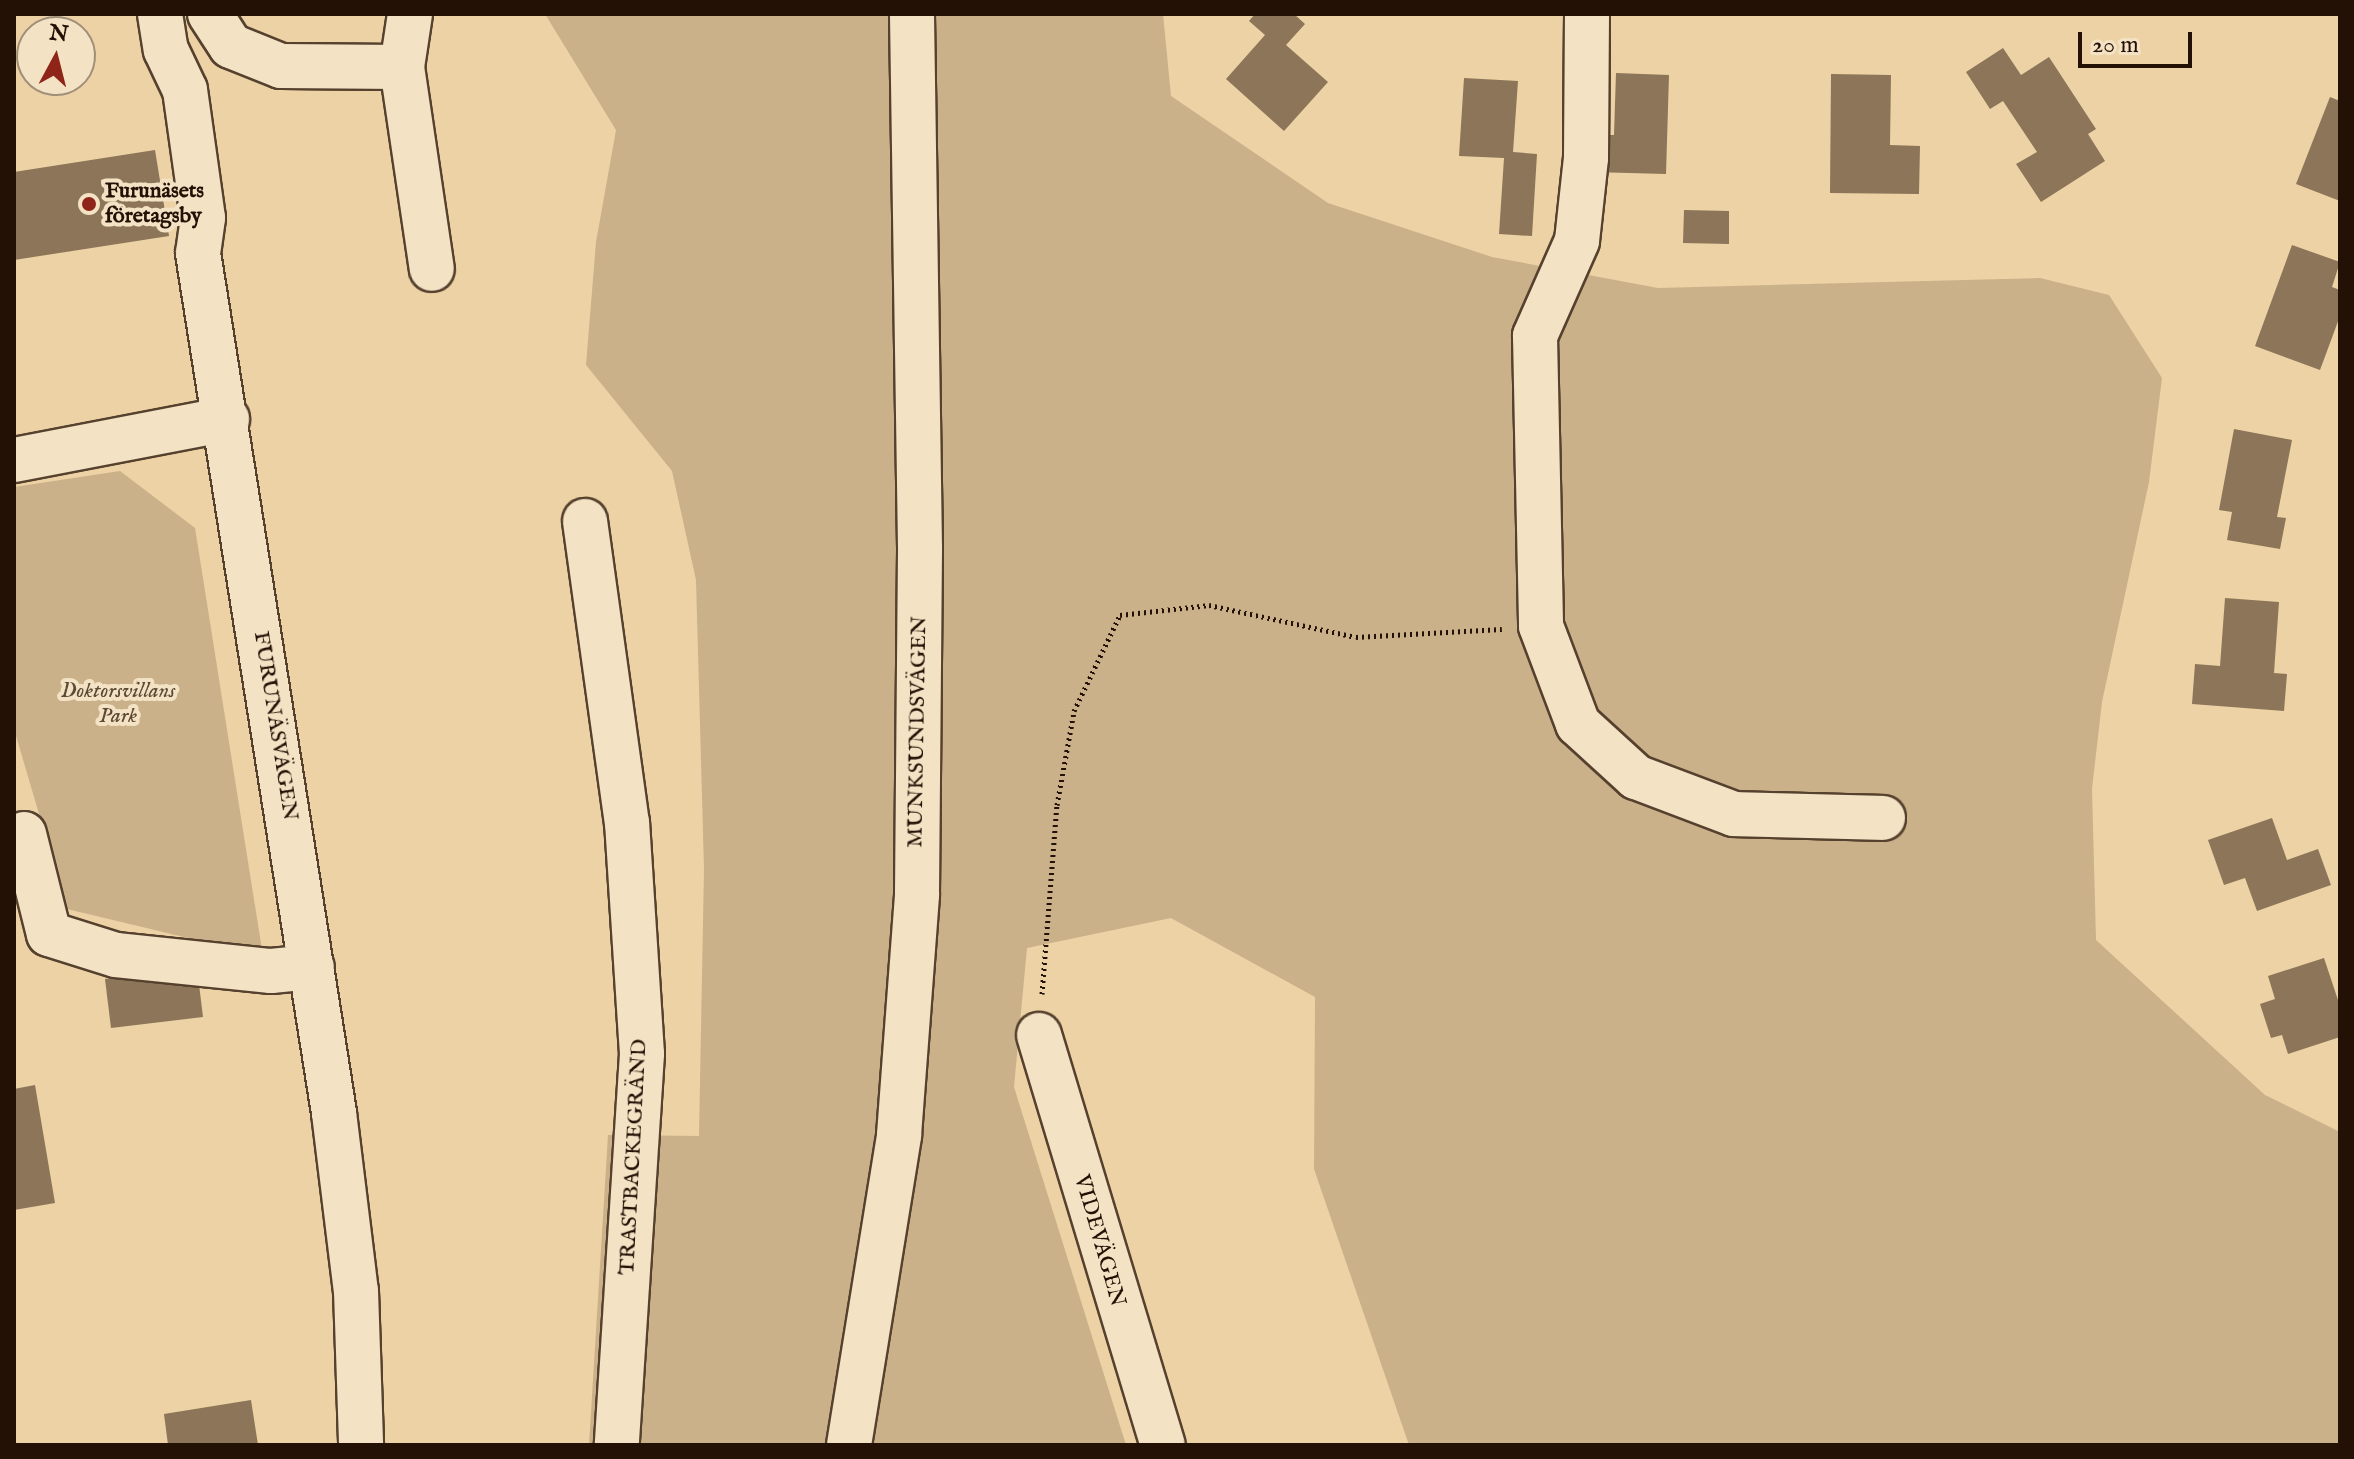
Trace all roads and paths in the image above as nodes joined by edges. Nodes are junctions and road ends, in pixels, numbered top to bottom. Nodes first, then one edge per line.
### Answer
1 (160, 14) edge
2 (210, 14) edge
3 (410, 14) edge
4 (912, 14) edge
5 (1587, 14) edge
6 (402, 67) junction
7 (432, 269) dead end
8 (227, 419) junction
9 (14, 460) edge
10 (585, 521) dead end
11 (1541, 626) junction
12 (1883, 818) dead end
13 (24, 834) dead end
14 (312, 967) junction
15 (1039, 1035) joint
16 (361, 1445) edge
17 (617, 1445) edge
18 (849, 1445) edge
19 (1163, 1445) edge

1 - 8 street, FURUNÄSVÄGEN
2 - 6 street
3 - 6 street
4 - 18 street, MUNKSUNDSVÄGEN
5 - 11 street
6 - 7 street
8 - 9 street
8 - 14 street, FURUNÄSVÄGEN
10 - 17 street, TRASTBACKEGRÄND
11 - 12 street
11 - 15 path
13 - 14 street
14 - 16 street, FURUNÄSVÄGEN
15 - 19 street, VIDEVÄGEN

